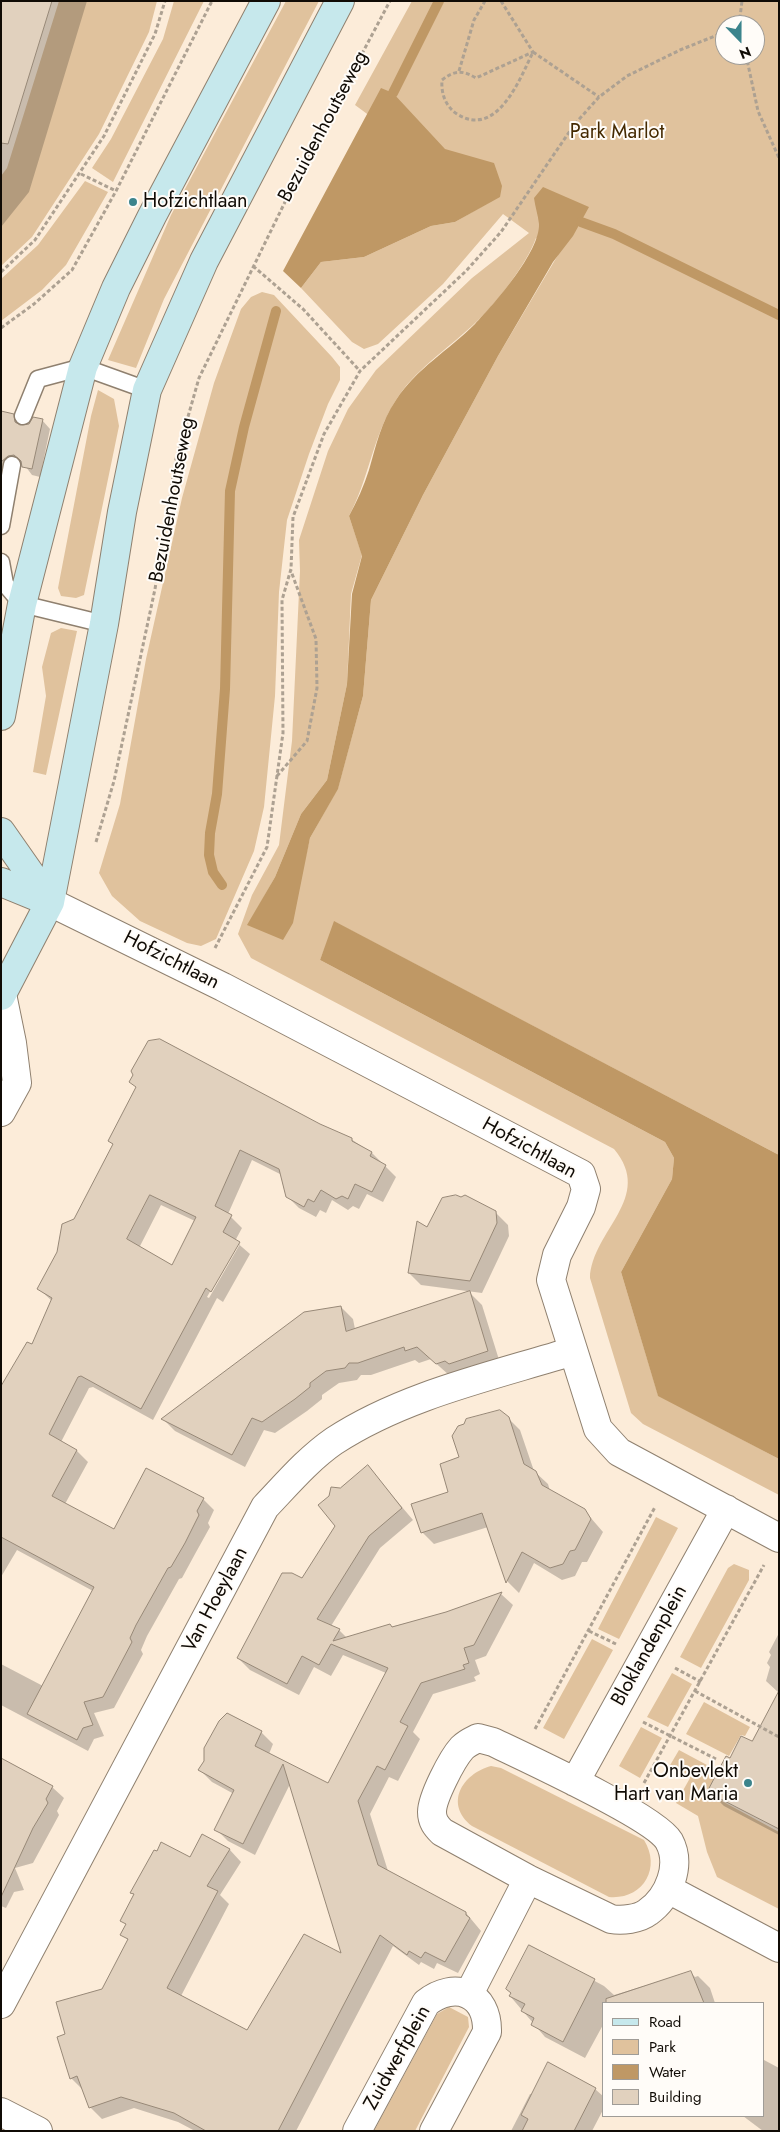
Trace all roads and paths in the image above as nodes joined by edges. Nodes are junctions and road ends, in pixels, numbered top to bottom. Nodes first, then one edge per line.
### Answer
1 (165, 1) edge
2 (212, 1) edge
3 (266, 1) edge
4 (340, 1) edge
5 (390, 1) edge
6 (485, 1) edge
7 (501, 1) edge
8 (742, 1) edge
9 (741, 15) edge
10 (715, 36) edge
11 (533, 52) junction
12 (748, 65) edge
13 (459, 71) junction
14 (599, 97) junction
15 (779, 158) edge
16 (81, 174) junction
17 (116, 190) junction
18 (253, 266) junction
19 (1, 272) edge
20 (1, 328) edge
21 (83, 367) junction
22 (360, 371) junction
23 (147, 390) junction
24 (24, 416) dead end
25 (12, 464) dead end
26 (1, 526) edge
27 (1, 562) edge
28 (290, 570) junction
29 (22, 604) junction
30 (104, 624) junction
31 (1, 716) edge
32 (277, 776) junction
33 (1, 832) edge
34 (96, 844) dead end
35 (1, 882) edge
36 (50, 902) junction
37 (200, 976) junction
38 (2, 995) edge
39 (1, 1112) edge
40 (573, 1351) junction
41 (670, 1479) junction
42 (726, 1509) junction
43 (779, 1538) edge
44 (765, 1563) dead end
45 (589, 1630) junction
46 (621, 1646) dead end
47 (695, 1691) junction
48 (616, 1707) junction
49 (670, 1736) junction
50 (779, 1737) edge
51 (521, 1756) junction
52 (716, 1759) dead end
53 (575, 1782) junction
54 (628, 1811) junction
55 (528, 1879) junction
56 (668, 1889) junction
57 (779, 1948) edge
58 (469, 1994) junction
59 (1, 2004) edge
60 (1, 2112) edge
61 (38, 2131) edge
62 (357, 2131) edge
63 (434, 2131) edge

1 - 16 path
2 - 17 path
3 - 21 main road
4 - 23 main road
5 - 18 path, Bezuidenhoutseweg
6 - 13 path
7 - 11 path
8 - 9 path
10 - 14 path
11 - 13 path
11 - 13 path
11 - 14 path
12 - 15 path
14 - 22 path
16 - 17 path
16 - 19 path
17 - 20 path
18 - 22 path
18 - 34 path, Bezuidenhoutseweg
21 - 23 lane
21 - 24 lane
21 - 29 main road
22 - 28 path
23 - 30 main road
25 - 26 lane
27 - 29 lane
28 - 32 path
28 - 32 path
29 - 30 lane
29 - 31 main road
30 - 36 main road
32 - 37 path
33 - 36 main road, Hofzichtlaan
35 - 36 main road, Hofzichtlaan
36 - 37 street, Hofzichtlaan
36 - 38 main road
37 - 40 street, Hofzichtlaan
38 - 39 street
40 - 41 street, Hofzichtlaan
40 - 59 street, Van Hoeylaan
41 - 42 street, Hofzichtlaan
41 - 45 path
42 - 43 street, Hofzichtlaan
42 - 48 street, Bloklandenplein
44 - 47 path
45 - 46 path
45 - 51 path
47 - 49 path
47 - 50 path
48 - 49 path
48 - 53 street, Bloklandenplein
49 - 52 path
49 - 54 path
51 - 53 street
51 - 55 street
53 - 54 street
54 - 56 street
55 - 56 street
55 - 58 street
56 - 57 street
58 - 62 street, Zuidwerfplein
58 - 63 street
60 - 61 street

